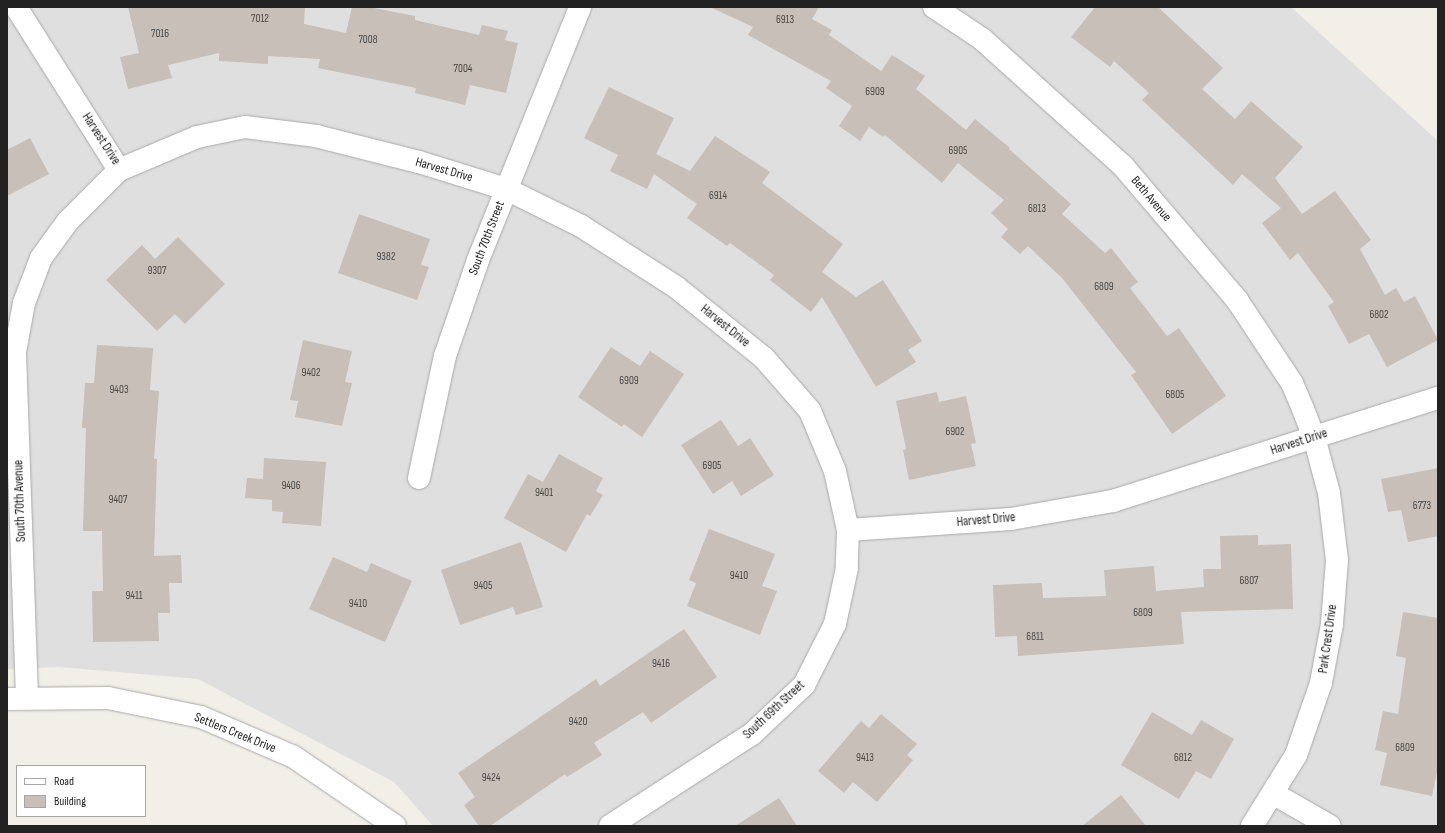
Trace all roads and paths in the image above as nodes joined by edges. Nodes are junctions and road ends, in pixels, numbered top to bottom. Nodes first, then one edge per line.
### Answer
1 (16, 7) edge
2 (580, 7) edge
3 (934, 7) edge
4 (119, 170) junction
5 (506, 189) junction
6 (1438, 398) edge
7 (1314, 437) junction
8 (419, 478) dead end
9 (848, 530) junction
10 (17, 698) edge
11 (1274, 794) junction
12 (395, 826) edge
13 (610, 826) edge
14 (1252, 826) edge
15 (1330, 826) edge

1 - 4 street, Harvest Drive
2 - 5 street, South 70th Street
3 - 7 street, Beth Avenue
4 - 5 street, Harvest Drive
4 - 10 street, South 70th Avenue
5 - 8 street, South 70th Street
5 - 9 street, Harvest Drive
6 - 7 street, Harvest Drive
7 - 9 street, Harvest Drive
7 - 11 street, Park Crest Drive
9 - 13 street, South 69th Street
10 - 12 street, Settlers Creek Drive
11 - 14 street, Park Crest Drive
11 - 15 street

